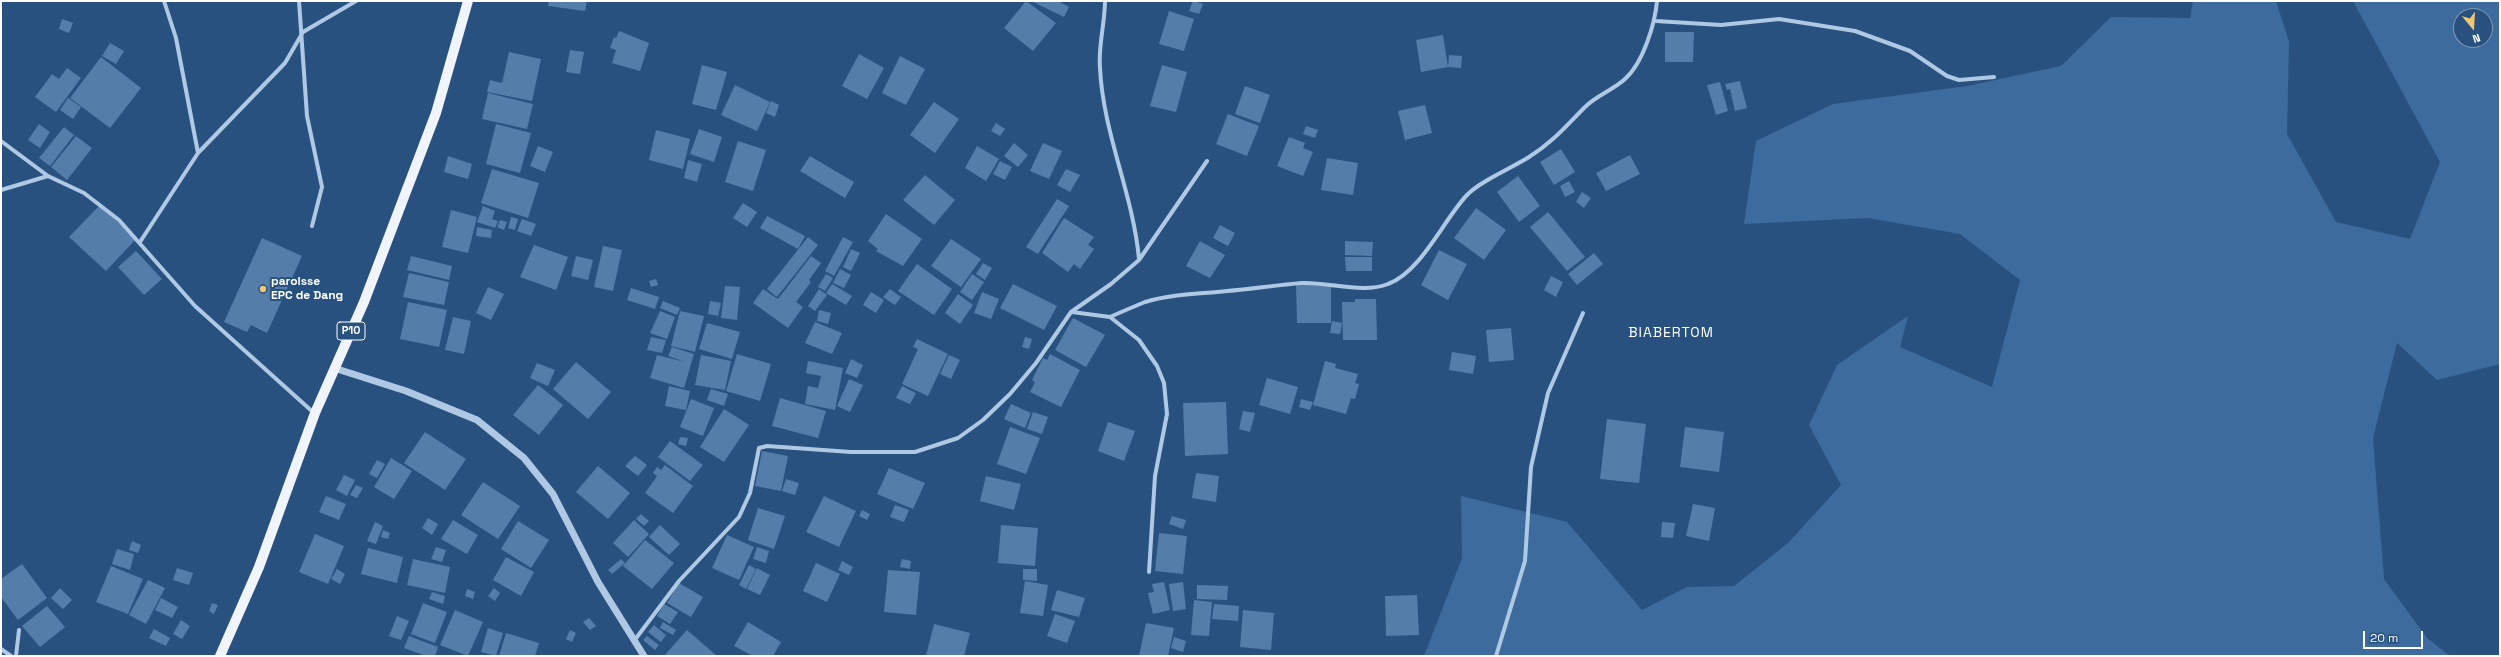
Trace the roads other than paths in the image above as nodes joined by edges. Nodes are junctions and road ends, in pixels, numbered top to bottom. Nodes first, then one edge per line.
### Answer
1 (164, 1) edge
2 (299, 1) edge
3 (356, 1) edge
4 (468, 1) edge
5 (1105, 1) edge
6 (1658, 1) edge
7 (1656, 20) junction
8 (303, 32) junction
9 (1994, 76) dead end
10 (1, 141) edge
11 (198, 153) junction
12 (1207, 161) dead end
13 (48, 176) junction
14 (1, 190) edge
15 (312, 226) dead end
16 (140, 242) junction
17 (1140, 260) junction
18 (1071, 312) junction
19 (1582, 313) dead end
20 (1110, 317) junction
21 (334, 368) junction
22 (315, 413) junction
23 (1149, 572) dead end
24 (19, 630) dead end
25 (634, 641) junction
26 (1, 649) edge
27 (11, 656) edge
28 (16, 656) edge
29 (220, 656) edge
30 (644, 656) edge
31 (1496, 656) edge

1 - 11 street
2 - 8 street
3 - 8 street
4 - 21 main road, P10
5 - 17 street
6 - 7 street
7 - 9 street
7 - 20 street
8 - 11 street
8 - 15 street
10 - 13 street
11 - 16 street
12 - 17 street
13 - 14 street
13 - 16 street
16 - 22 street
17 - 18 street
18 - 20 street
18 - 25 street
19 - 31 street
20 - 23 street
21 - 22 main road, P10
21 - 25 street
22 - 29 main road, P10
24 - 28 street
25 - 30 street
26 - 27 street

